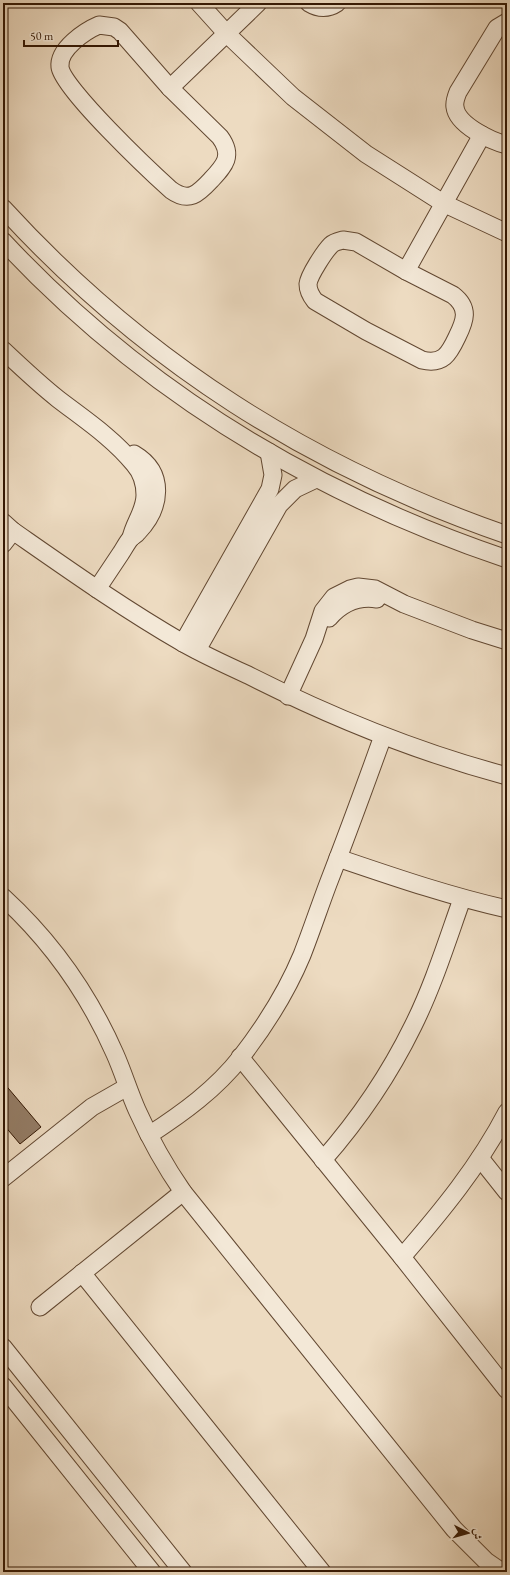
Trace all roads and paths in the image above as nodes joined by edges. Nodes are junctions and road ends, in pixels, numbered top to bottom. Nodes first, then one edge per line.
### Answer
1 (200, 3) edge
2 (258, 3) edge
3 (309, 3) edge
4 (337, 3) edge
5 (507, 22) edge
6 (227, 34) junction
7 (170, 88) junction
8 (482, 135) junction
9 (507, 145) edge
10 (443, 203) junction
11 (3, 208) edge
12 (507, 233) edge
13 (3, 241) edge
14 (406, 271) junction
15 (3, 350) edge
16 (269, 452) junction
17 (316, 479) junction
18 (8, 526) edge
19 (507, 535) edge
20 (3, 544) edge
21 (243, 554) junction
22 (507, 559) edge
23 (97, 589) junction
24 (507, 641) edge
25 (190, 646) junction
26 (288, 696) junction
27 (383, 736) junction
28 (507, 776) edge
29 (338, 858) junction
30 (3, 897) edge
31 (462, 899) junction
32 (507, 909) edge
33 (240, 1057) junction
34 (128, 1087) junction
35 (507, 1112) edge
36 (149, 1135) junction
37 (480, 1158) junction
38 (323, 1160) junction
39 (4, 1177) edge
40 (183, 1192) junction
41 (507, 1192) edge
42 (402, 1257) junction
43 (82, 1273) junction
44 (40, 1307) dead end
45 (3, 1347) edge
46 (3, 1386) edge
47 (507, 1390) edge
48 (70, 1470) junction
49 (133, 1509) junction
50 (152, 1572) edge
51 (183, 1572) edge
52 (322, 1572) edge
53 (502, 1572) edge

1 - 6 street
2 - 6 street
3 - 4 street
5 - 8 street
6 - 7 street
6 - 10 street
7 - 7 street
8 - 9 street
8 - 10 street
10 - 12 street
10 - 14 street
11 - 19 street
13 - 16 street
14 - 14 street
15 - 23 street
16 - 17 street
16 - 21 street
17 - 21 street
17 - 22 street
18 - 20 street
18 - 23 street
21 - 25 street
23 - 25 street
24 - 26 street
25 - 26 street
26 - 27 street
27 - 28 street
27 - 29 street
29 - 31 street
29 - 33 street
30 - 34 street
31 - 32 street
31 - 38 street
33 - 36 street
33 - 38 street
34 - 36 street
34 - 39 street
35 - 37 street
36 - 40 street
37 - 41 street
37 - 42 street
38 - 42 street
40 - 43 street
40 - 53 street
42 - 47 street
43 - 44 street
43 - 52 street
45 - 49 street
46 - 48 street
48 - 49 street
48 - 50 street
49 - 51 street

